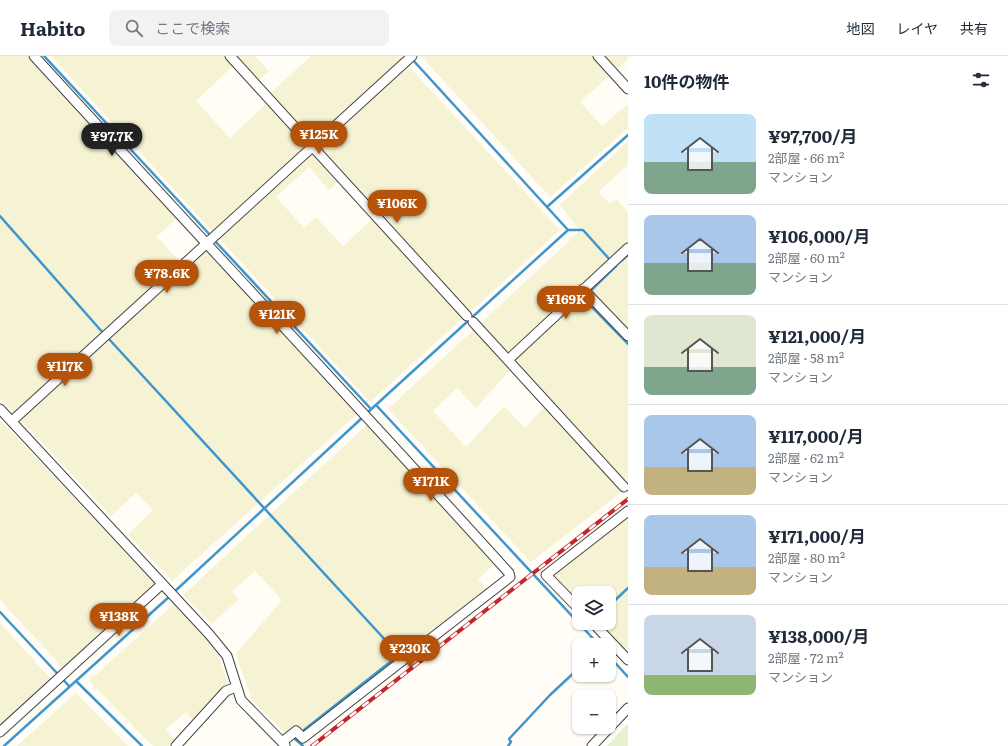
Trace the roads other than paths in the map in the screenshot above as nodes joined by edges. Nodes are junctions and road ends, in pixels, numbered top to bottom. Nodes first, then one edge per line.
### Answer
1 (34, 56) edge
2 (230, 56) edge
3 (598, 56) edge
4 (410, 58) edge
5 (628, 89) edge
6 (312, 147) junction
7 (211, 239) junction
8 (628, 248) edge
9 (586, 292) junction
10 (628, 336) edge
11 (508, 360) junction
12 (0, 409) edge
13 (12, 421) junction
14 (624, 487) dead end
15 (628, 511) edge
16 (168, 590) junction
17 (572, 601) edge
18 (600, 630) edge
19 (628, 660) edge
20 (236, 687) junction
21 (628, 708) edge
22 (0, 732) edge
23 (284, 744) edge
24 (176, 746) edge
25 (592, 746) edge

1 - 7 street
2 - 6 street
3 - 5 street
4 - 6 street
6 - 7 street
6 - 11 street
7 - 13 street
7 - 23 street
8 - 9 street
9 - 10 street
9 - 11 street
11 - 14 street
12 - 13 street
13 - 16 street
15 - 17 street
16 - 20 street
16 - 22 street
18 - 19 street
20 - 23 street
20 - 24 street
21 - 25 street

